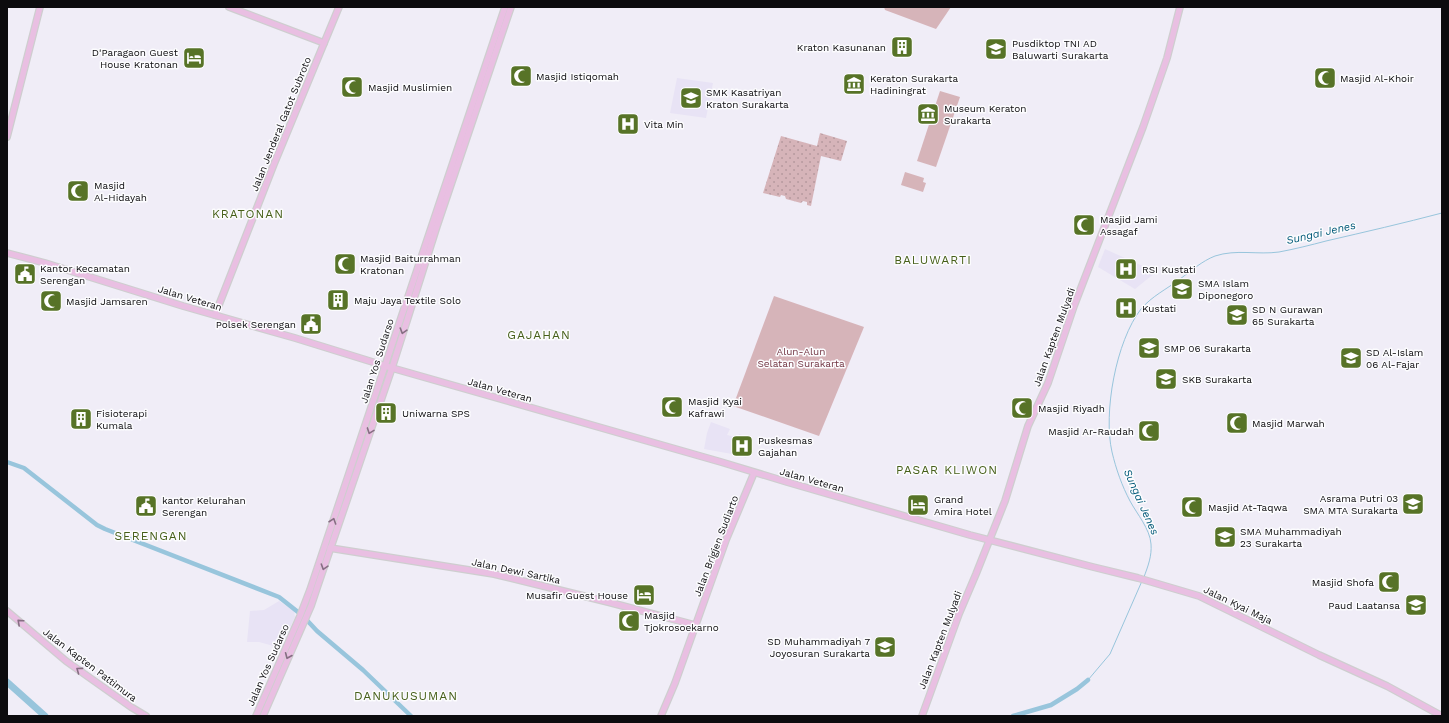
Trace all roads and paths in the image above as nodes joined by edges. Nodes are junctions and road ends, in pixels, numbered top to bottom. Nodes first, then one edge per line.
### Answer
1 (40, 7) edge
2 (229, 7) edge
3 (339, 7) edge
4 (505, 7) edge
5 (510, 7) edge
6 (1180, 7) edge
7 (324, 43) junction
8 (478, 95) junction
9 (7, 137) edge
10 (452, 174) junction
11 (7, 254) edge
12 (215, 315) junction
13 (385, 366) junction
14 (392, 368) junction
15 (754, 473) junction
16 (351, 476) junction
17 (990, 540) junction
18 (330, 548) junction
19 (7, 611) edge
20 (303, 615) junction
21 (695, 625) junction
22 (146, 716) edge
23 (256, 716) edge
24 (263, 716) edge
25 (661, 716) edge
26 (922, 716) edge
27 (1442, 716) edge

1 - 9 main road
2 - 7 main road
3 - 7 main road, Jalan Jenderal Gatot Subroto
4 - 8 main road, Jalan Yos Sudarso
5 - 8 main road, Jalan Yos Sudarso
6 - 17 main road, Jalan Kapten Mulyadi
7 - 12 main road, Jalan Jenderal Gatot Subroto
8 - 10 main road, Jalan Yos Sudarso
10 - 13 main road, Jalan Yos Sudarso
10 -> 14 main road, Jalan Yos Sudarso
11 - 12 main road, Jalan Veteran
12 - 13 main road, Jalan Veteran
13 - 14 main road, Jalan Veteran
13 - 16 main road, Jalan Yos Sudarso
14 - 15 main road, Jalan Veteran
14 -> 16 main road, Jalan Yos Sudarso
15 - 17 main road, Jalan Veteran
15 - 21 main road, Jalan Brigjen Sudiarto
16 - 18 main road, Jalan Yos Sudarso
20 -> 16 main road, Jalan Yos Sudarso
17 - 26 main road, Jalan Kapten Mulyadi
17 - 27 main road, Jalan Kyai Maja
18 -> 20 main road, Jalan Yos Sudarso
18 - 21 main road, Jalan Dewi Sartika
22 -> 19 main road, Jalan Kapten Pattimura
20 - 23 main road, Jalan Yos Sudarso
20 -> 24 main road, Jalan Yos Sudarso
21 - 25 main road, Jalan Brigjen Sudiarto

